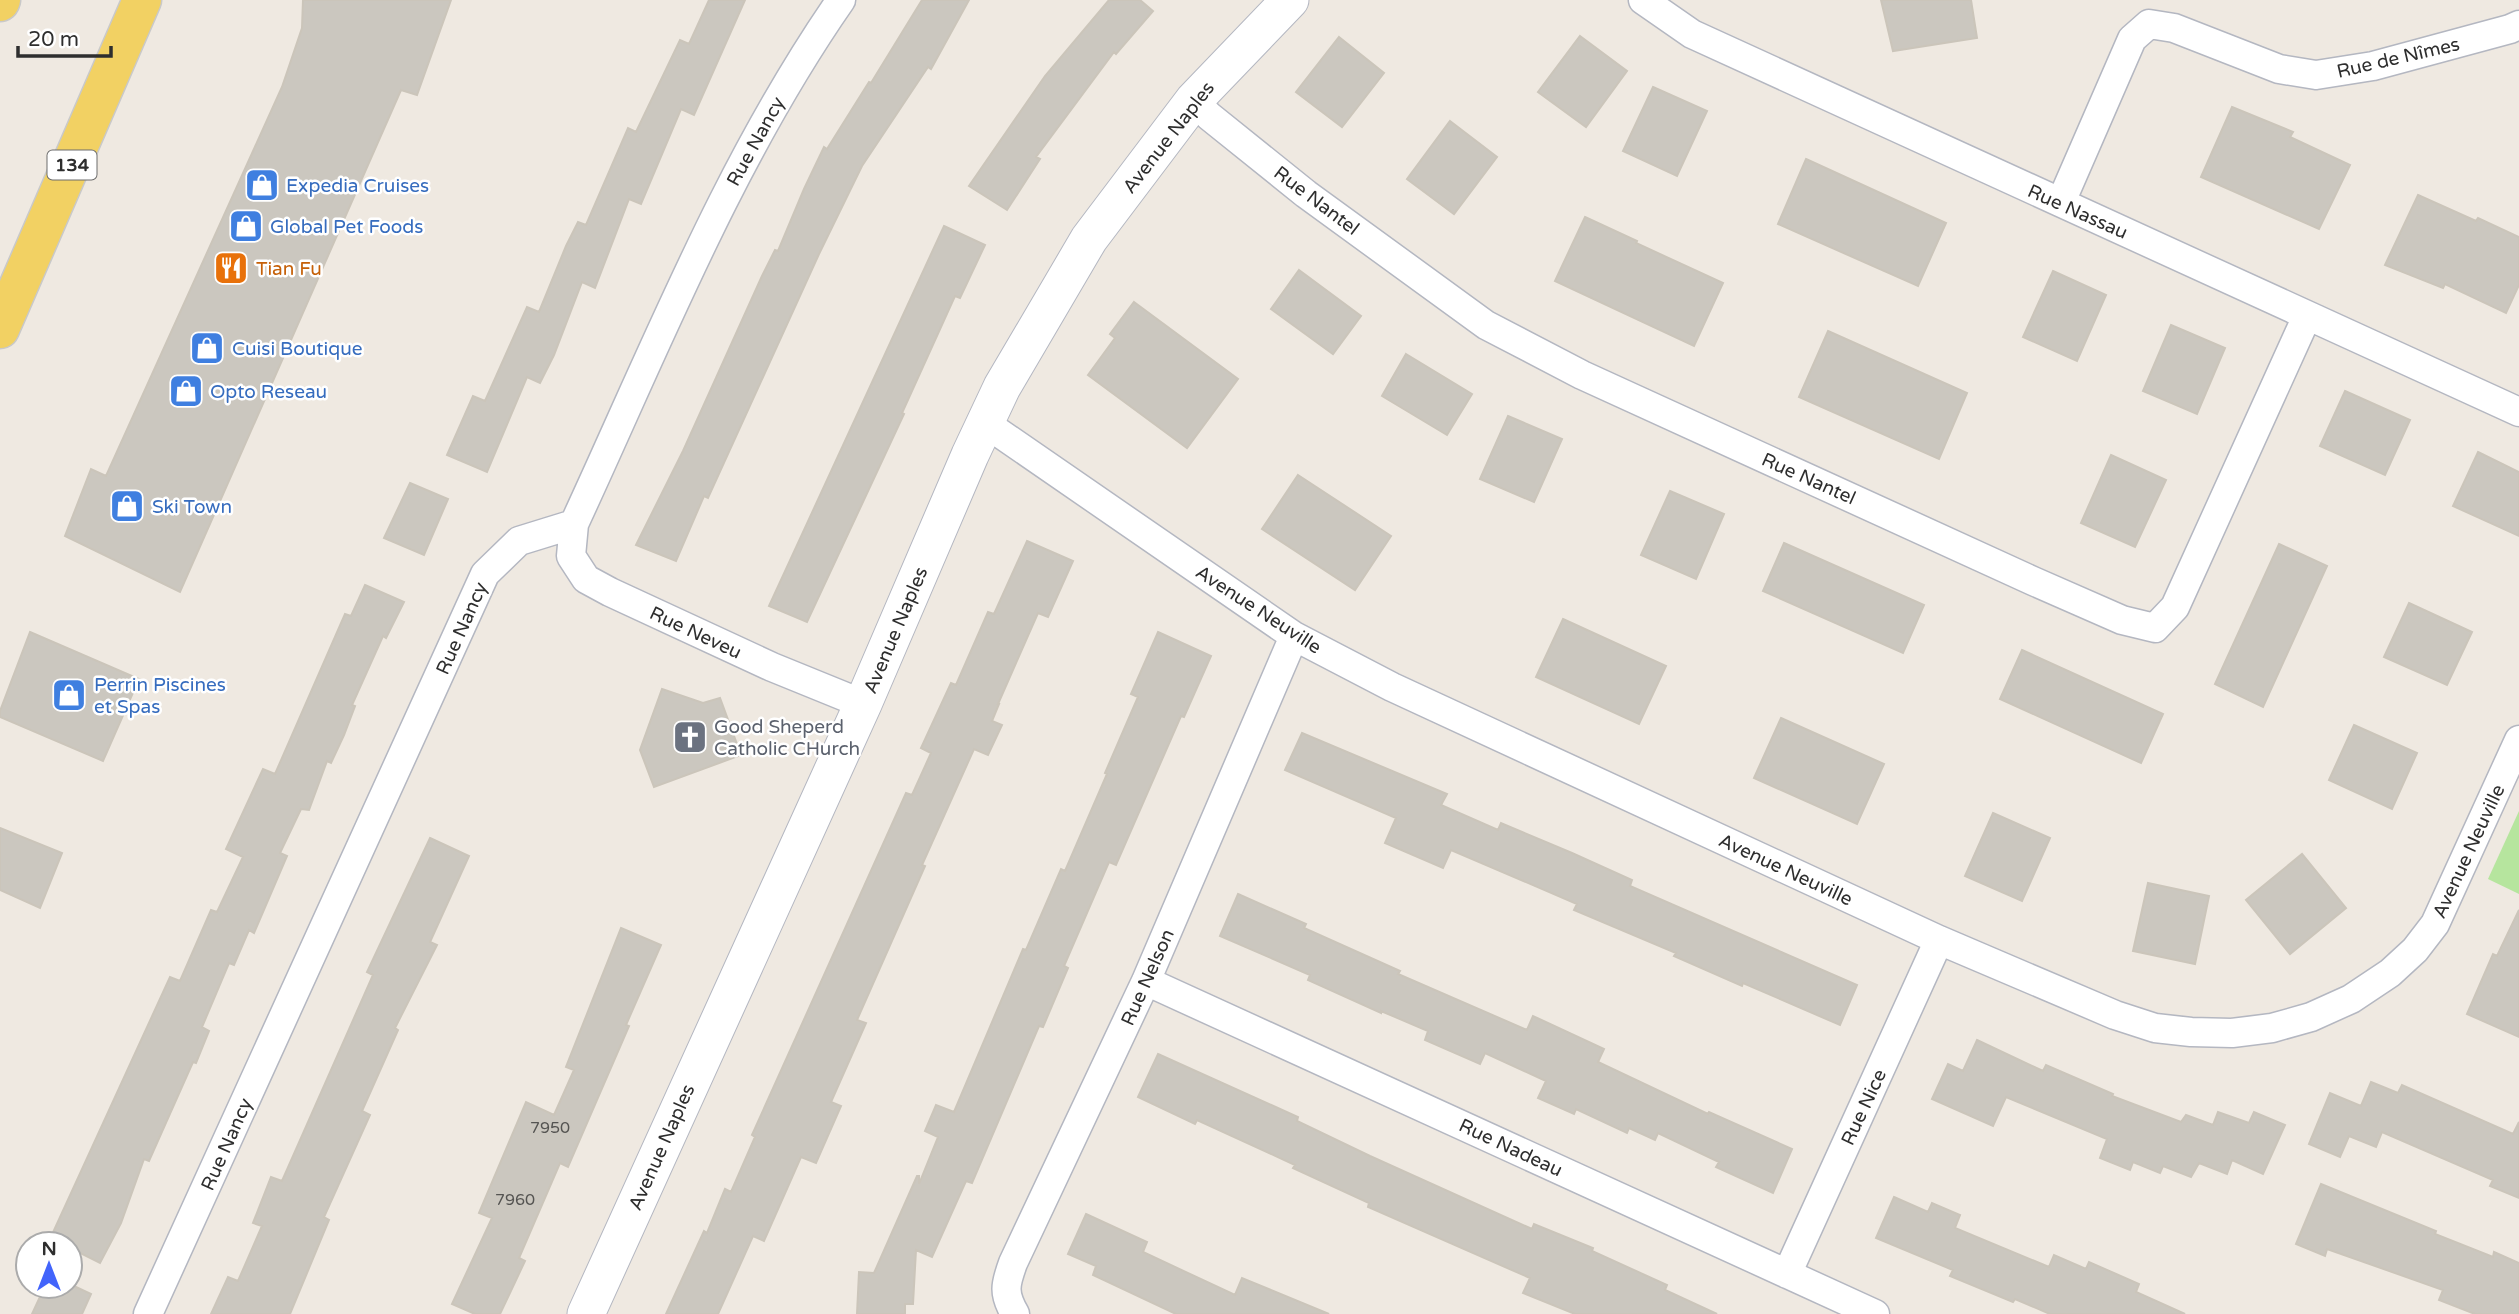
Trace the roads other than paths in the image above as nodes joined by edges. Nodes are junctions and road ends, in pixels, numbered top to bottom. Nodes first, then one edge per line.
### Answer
1 (142, 0) edge
2 (841, 0) edge
3 (1290, 0) edge
4 (1643, 0) edge
5 (2519, 24) edge
6 (1194, 100) junction
7 (2061, 202) junction
8 (2307, 316) junction
9 (0, 329) edge
10 (2519, 412) edge
11 (985, 422) junction
12 (574, 524) junction
13 (1294, 636) junction
14 (863, 704) junction
15 (2519, 740) edge
16 (1939, 940) junction
17 (1146, 981) junction
18 (1787, 1273) junction
19 (148, 1314) edge
20 (586, 1314) edge
21 (1016, 1314) edge
22 (1875, 1314) edge

1 - 9 main road, 134
2 - 12 street, Rue Nancy
3 - 6 street, Avenue Naples
4 - 7 street, Rue Nassau
5 - 7 street, Rue de Nîmes
6 - 8 street, Rue Nantel
6 - 11 street, Avenue Naples
7 - 8 street, Rue Nassau
8 - 10 street, Rue Nassau
11 - 13 street, Avenue Neuville
11 - 14 street, Avenue Naples
12 - 14 street, Rue Neveu
12 - 19 street, Rue Nancy
13 - 16 street, Avenue Neuville
13 - 17 street, Rue Nelson
14 - 20 street, Avenue Naples
15 - 16 street, Avenue Neuville
16 - 18 street, Rue Nice
17 - 18 street, Rue Nadeau
17 - 21 street, Rue Nelson
18 - 22 street, Rue Nadeau

